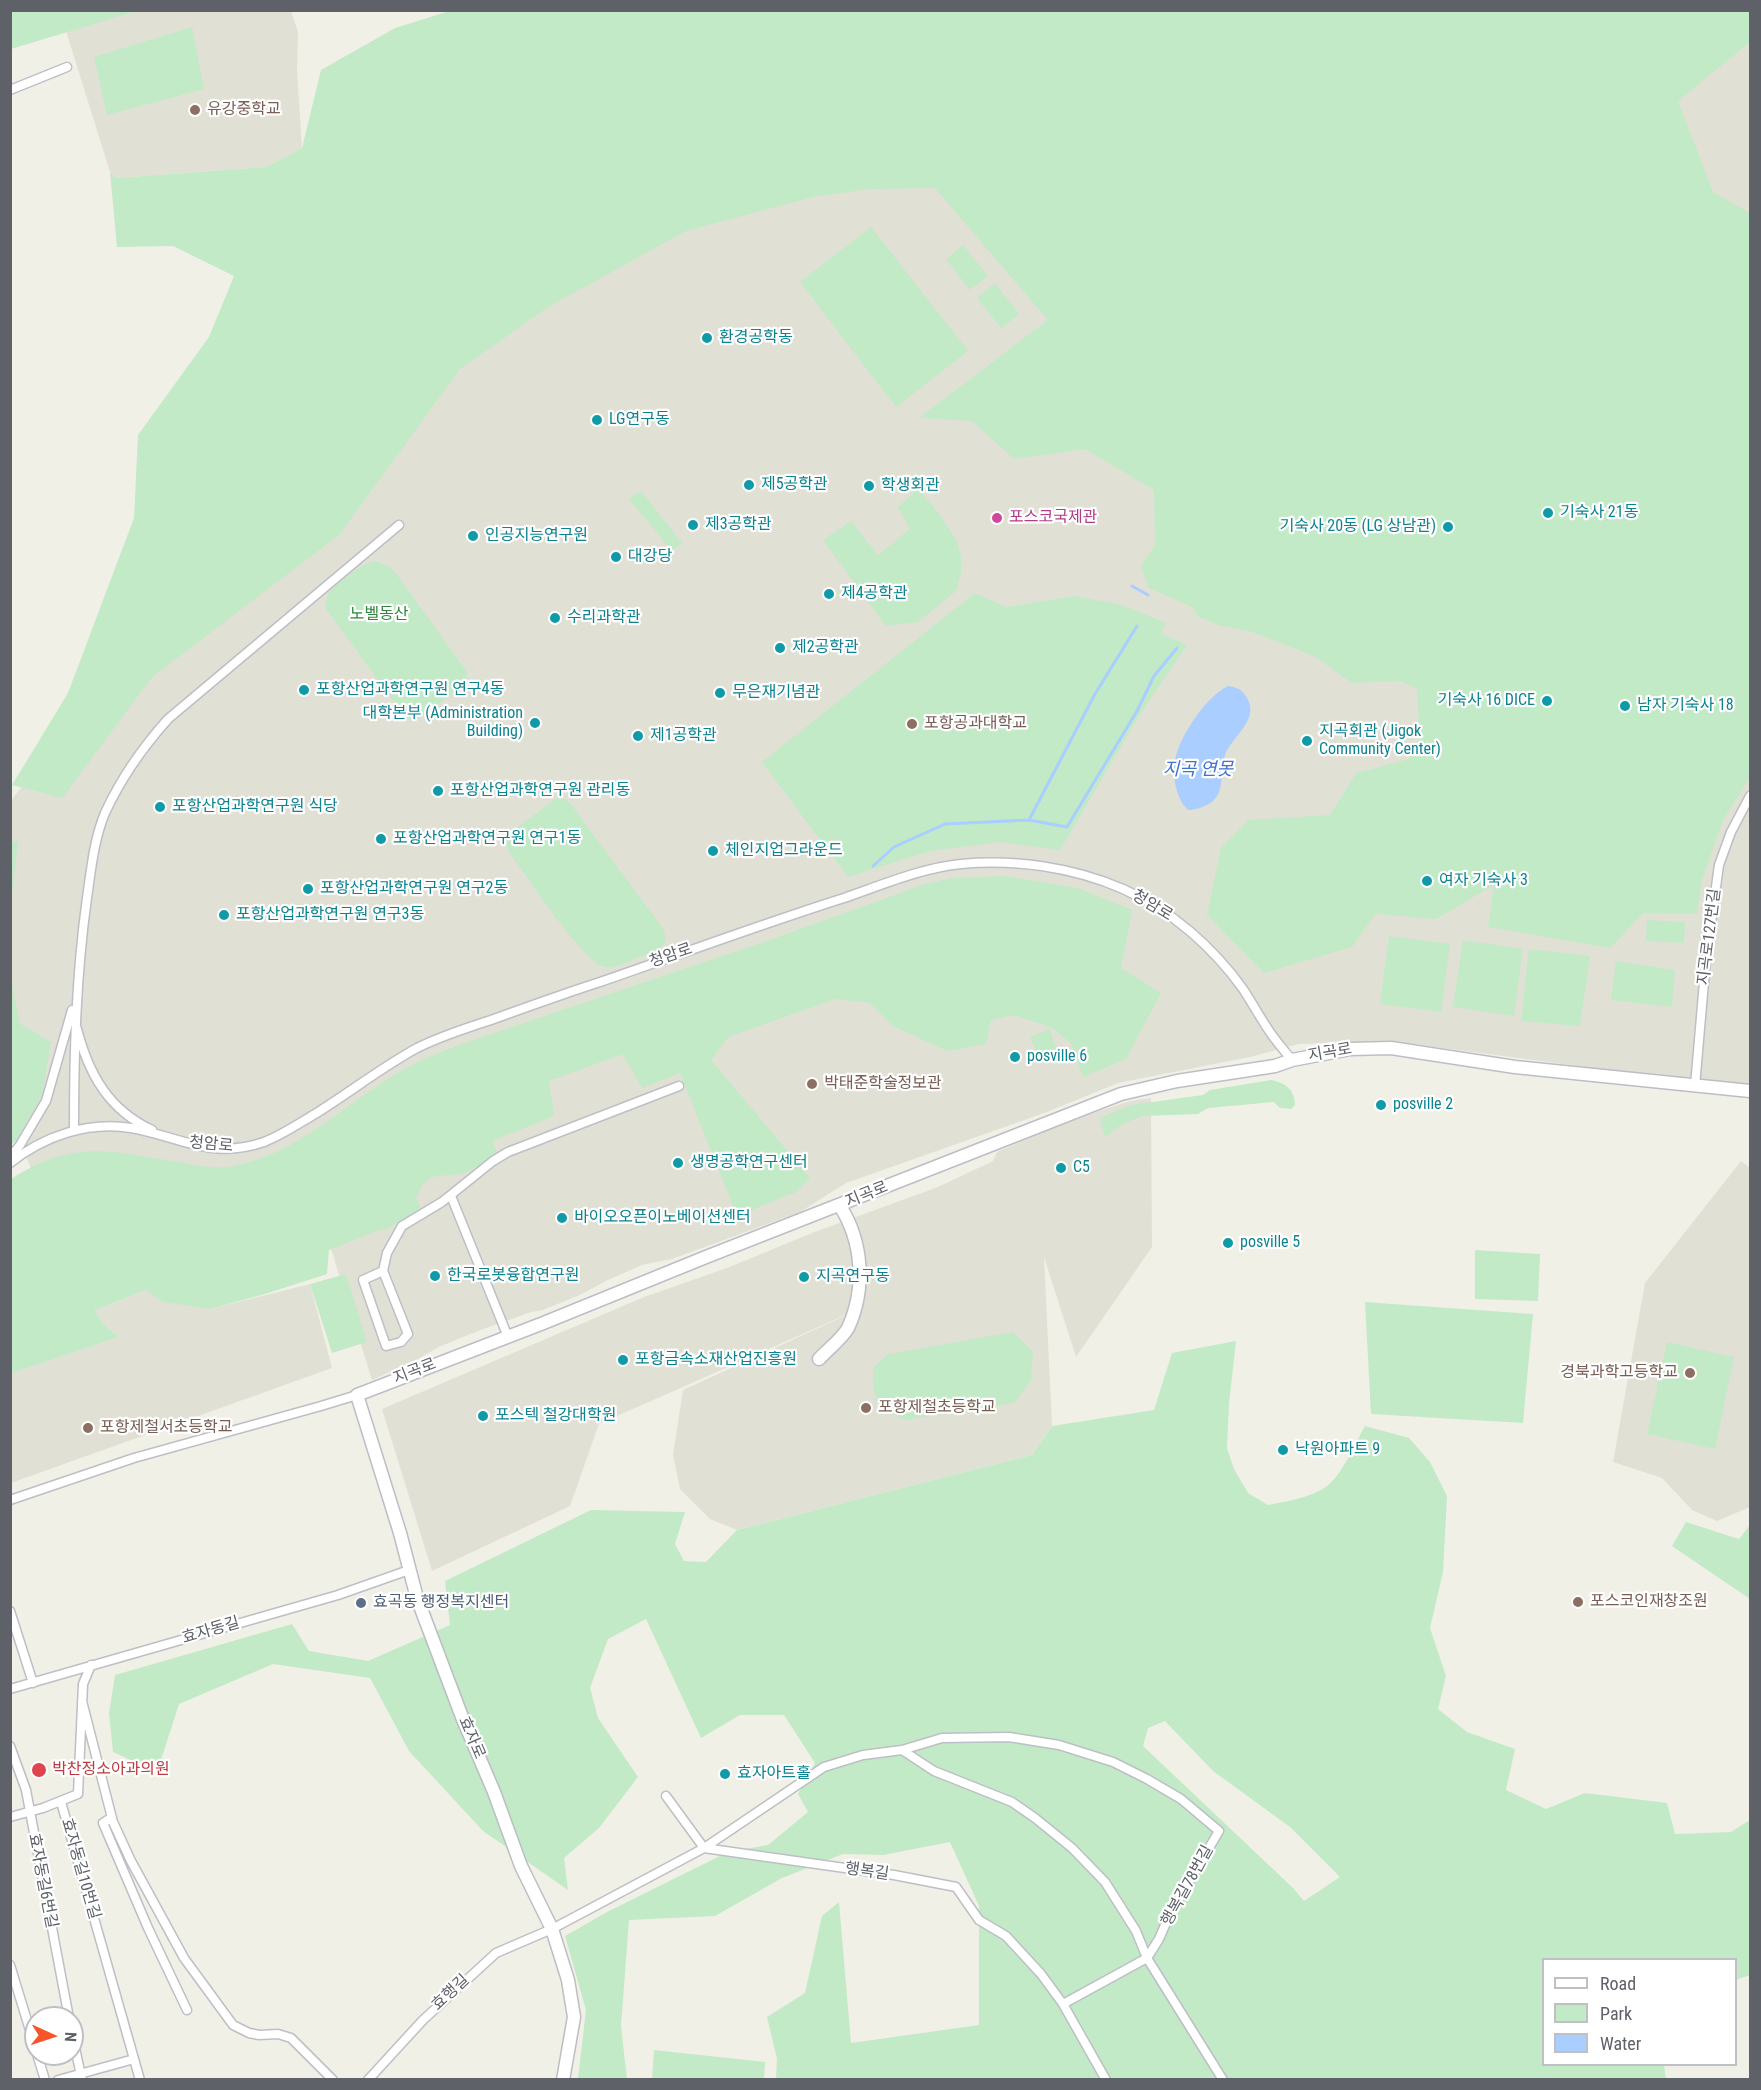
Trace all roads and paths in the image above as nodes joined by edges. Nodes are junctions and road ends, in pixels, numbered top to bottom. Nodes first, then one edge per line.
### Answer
1 (67, 67) dead end
2 (10, 90) edge
3 (399, 525) dead end
4 (1750, 796) edge
5 (76, 998) junction
6 (75, 1020) junction
7 (1292, 1060) junction
8 (679, 1086) dead end
9 (1695, 1086) junction
10 (1750, 1091) edge
11 (74, 1131) junction
12 (172, 1140) junction
13 (10, 1157) edge
14 (10, 1163) edge
15 (451, 1196) junction
16 (840, 1206) junction
17 (383, 1271) junction
18 (508, 1337) junction
19 (819, 1359) dead end
20 (357, 1395) junction
21 (10, 1500) edge
22 (410, 1570) junction
23 (10, 1611) edge
24 (90, 1665) junction
25 (33, 1683) junction
26 (10, 1689) edge
27 (82, 1701) junction
28 (10, 1746) edge
29 (902, 1750) junction
30 (666, 1796) dead end
31 (61, 1802) junction
32 (29, 1812) junction
33 (10, 1817) edge
34 (111, 1818) junction
35 (704, 1848) junction
36 (552, 1929) junction
37 (1147, 1958) junction
38 (10, 1965) edge
39 (1063, 2004) junction
40 (67, 2006) edge
41 (24, 2010) edge
42 (187, 2010) dead end
43 (134, 2059) junction
44 (81, 2076) edge
45 (58, 2079) edge
46 (140, 2079) edge
47 (333, 2079) edge
48 (368, 2079) edge
49 (563, 2079) edge
50 (1106, 2079) edge
51 (1223, 2079) edge

1 - 2 street
3 - 5 street
4 - 9 street, 지곡로127번길
5 - 6 street
5 - 13 street
6 - 11 street
6 - 12 street
7 - 9 street, 지곡로
7 - 12 street, 청암로
7 - 16 street, 지곡로
8 - 15 street
9 - 10 street, 지곡로
11 - 12 street, 청암로
11 - 14 street, 청암로
15 - 17 street
15 - 18 street
16 - 18 street, 지곡로
16 - 19 street
17 - 17 street
18 - 20 street, 지곡로
20 - 21 street, 지곡로
20 - 22 street, 효자로
22 - 24 street, 효자동길
22 - 36 street, 효자로
23 - 25 street
24 - 25 street, 효자동길
24 - 27 street, 효자동길10번길
25 - 26 street, 효자동길
27 - 31 street, 효자동길10번길
27 - 34 street
28 - 32 street, 효자동길6번길
29 - 35 street, 행복길78번길
29 - 37 street, 행복길78번길
29 - 37 street, 행복길78번길
30 - 35 street
31 - 32 street
31 - 43 street, 효자동길10번길
32 - 33 street
32 - 40 street, 효자동길6번길
34 - 42 street
34 - 47 street
35 - 36 street
35 - 39 street, 행복길
36 - 48 street, 효행길
36 - 49 street, 효자로
37 - 39 street
37 - 51 street, 행복길78번길
38 - 41 street
39 - 50 street, 행복길
43 - 44 street
43 - 46 street, 효자동길10번길
44 - 45 street

